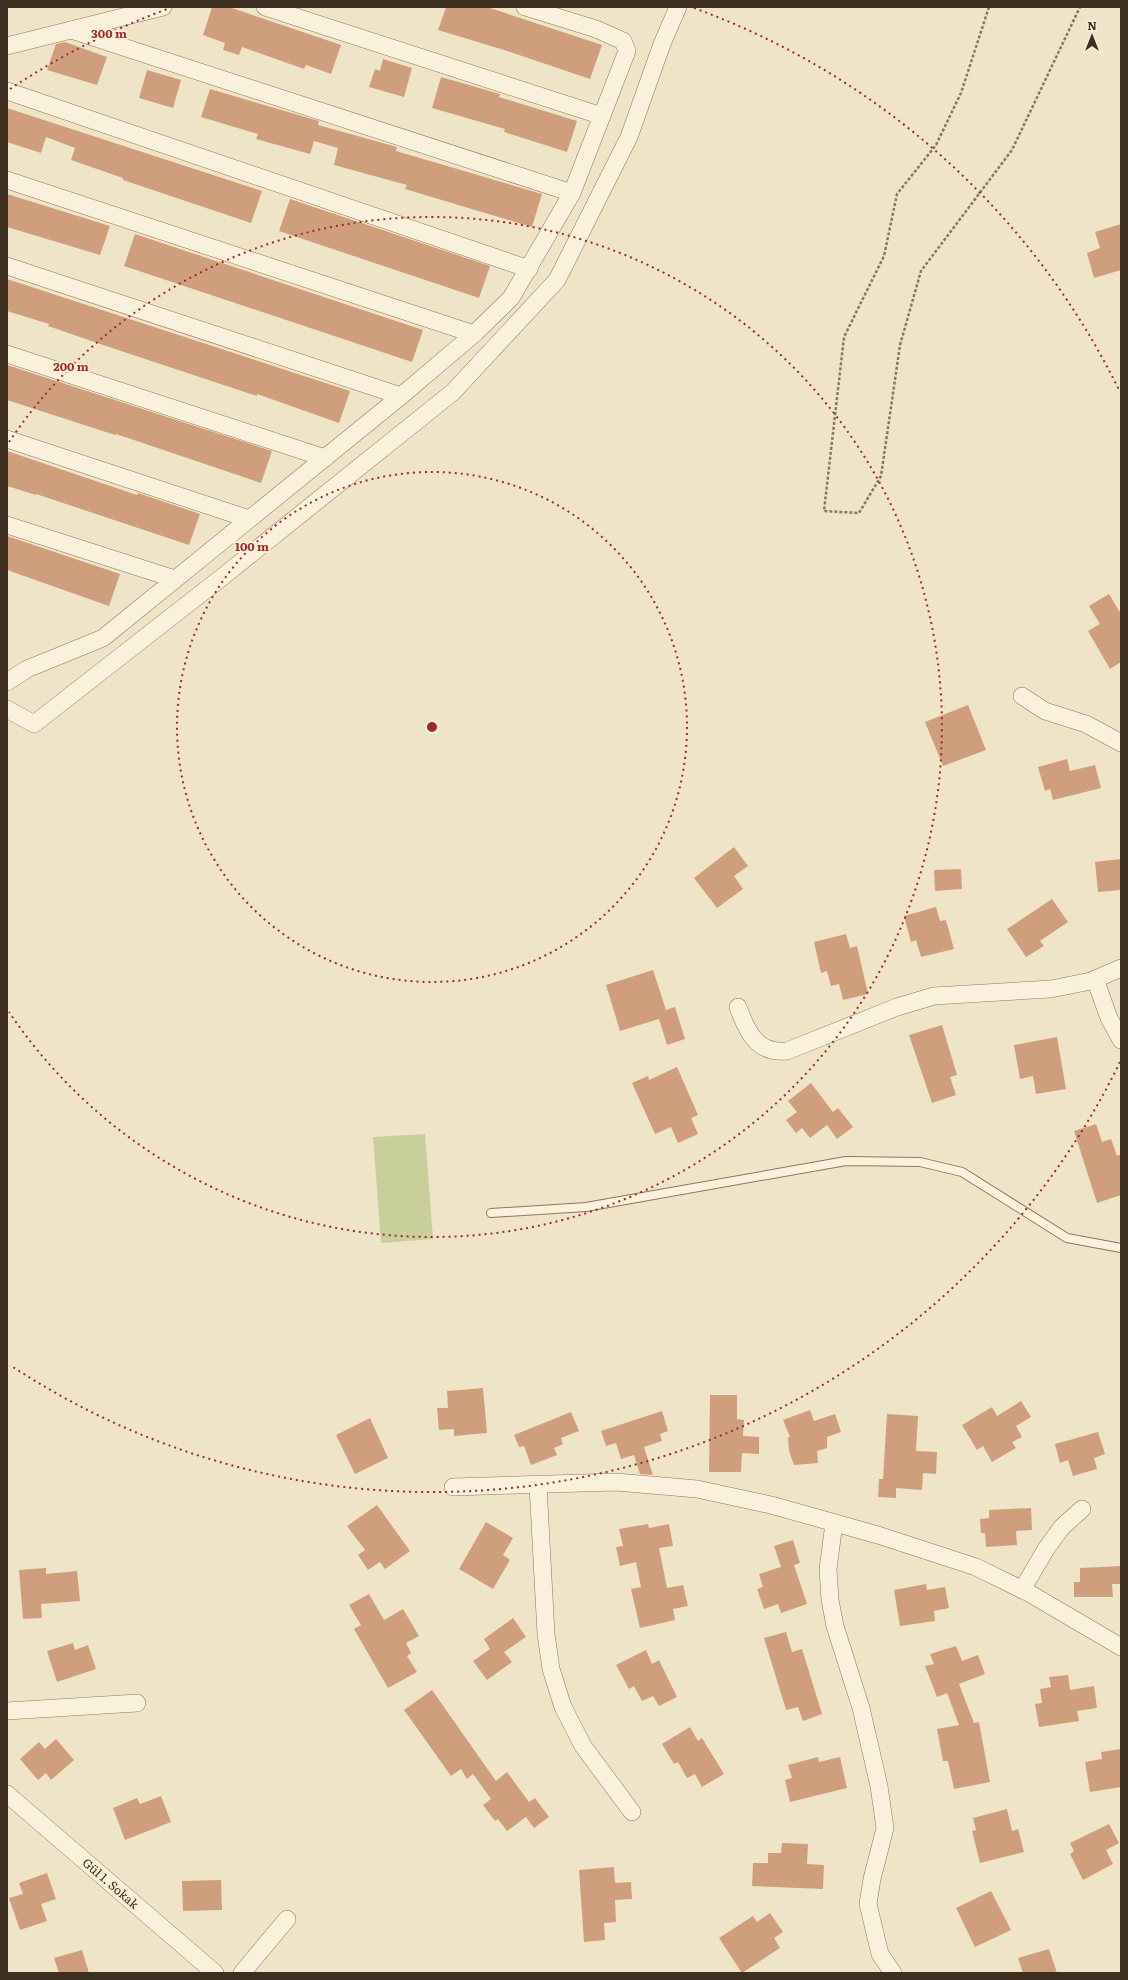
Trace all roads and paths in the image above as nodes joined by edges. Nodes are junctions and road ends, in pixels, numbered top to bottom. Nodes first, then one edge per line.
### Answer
1 (163, 7) edge
2 (265, 7) edge
3 (525, 7) edge
4 (678, 7) edge
5 (989, 7) edge
6 (1080, 7) edge
7 (71, 30) junction
8 (7, 46) edge
9 (7, 91) edge
10 (602, 116) junction
11 (7, 180) edge
12 (572, 193) junction
13 (7, 266) edge
14 (529, 269) junction
15 (474, 334) junction
16 (7, 354) edge
17 (401, 396) junction
18 (7, 439) edge
19 (324, 458) junction
20 (249, 519) junction
21 (7, 525) edge
22 (175, 579) junction
23 (7, 682) edge
24 (1022, 696) dead end
25 (7, 709) edge
26 (1121, 743) edge
27 (1121, 968) edge
28 (1095, 979) junction
29 (738, 1007) dead end
30 (1121, 1040) edge
31 (491, 1213) dead end
32 (1121, 1248) edge
33 (538, 1485) junction
34 (453, 1488) dead end
35 (1082, 1509) dead end
36 (834, 1523) junction
37 (1022, 1590) junction
38 (1121, 1647) edge
39 (137, 1703) dead end
40 (7, 1711) edge
41 (7, 1794) edge
42 (632, 1812) dead end
43 (287, 1919) dead end
44 (215, 1973) edge
45 (242, 1973) edge
46 (893, 1973) edge

1 - 7 street
2 - 10 street
3 - 10 street
4 - 25 street
5 - 6 path
7 - 8 street
7 - 12 street
9 - 14 street
10 - 12 street
11 - 15 street
12 - 14 street
13 - 17 street
14 - 15 street
15 - 17 street
16 - 19 street
17 - 19 street
18 - 20 street
19 - 20 street
20 - 22 street
21 - 22 street
22 - 23 street
24 - 26 street
27 - 28 street
28 - 29 street
28 - 30 street
31 - 32 lane
33 - 34 street
33 - 36 street
33 - 42 street
35 - 37 street
36 - 37 street
36 - 46 street
37 - 38 street
39 - 40 street
41 - 44 street, Gül 1. Sokak
43 - 45 street

